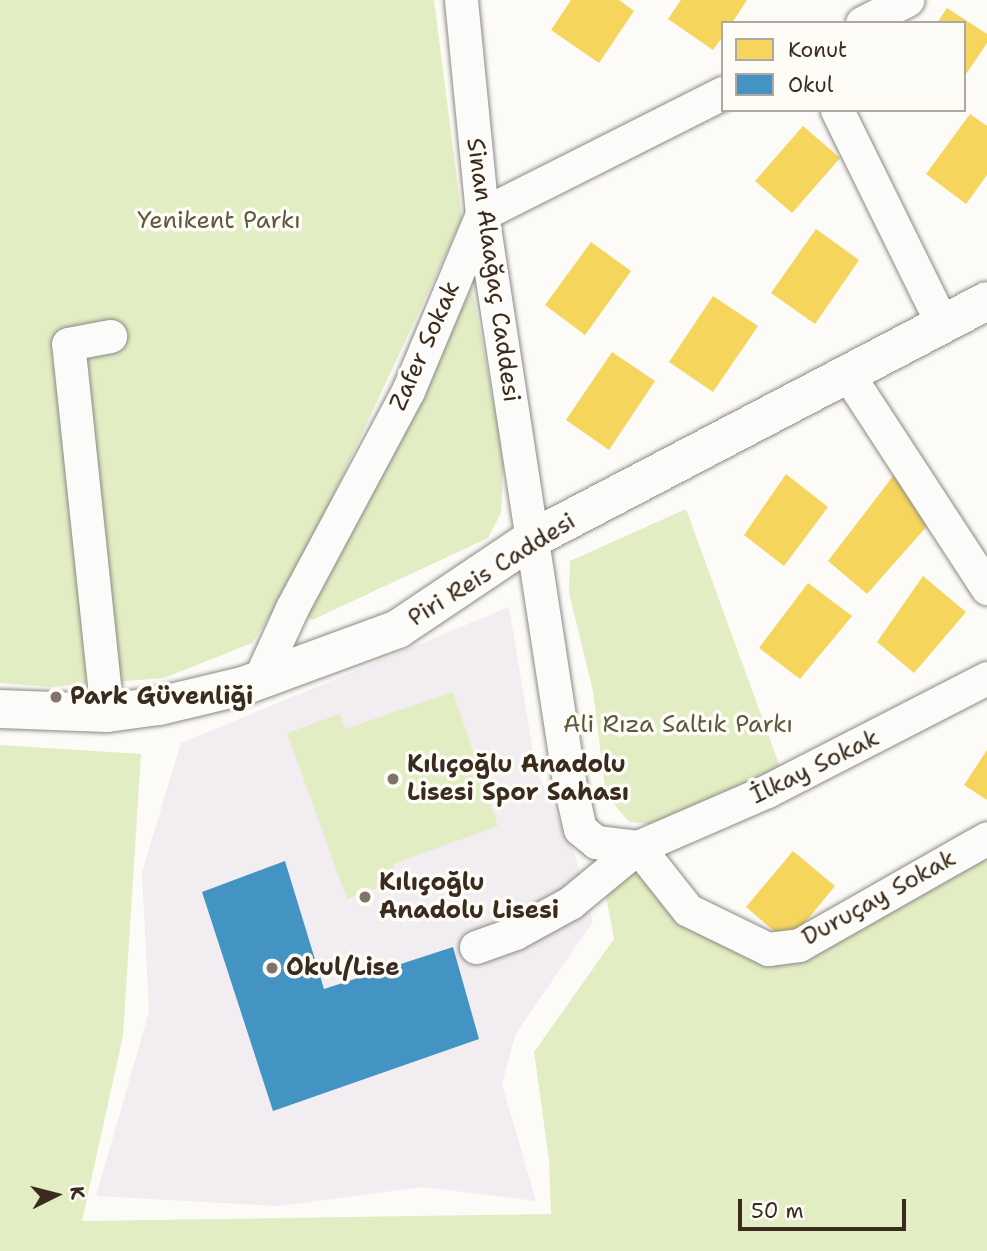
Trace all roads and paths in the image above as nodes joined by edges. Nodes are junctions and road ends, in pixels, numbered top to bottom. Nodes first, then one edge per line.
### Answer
1 (461, 0) edge
2 (907, 0) edge
3 (866, 21) edge
4 (721, 94) edge
5 (838, 112) edge
6 (482, 214) junction
7 (987, 301) edge
8 (943, 325) junction
9 (110, 335) dead end
10 (847, 373) junction
11 (532, 539) junction
12 (987, 588) edge
13 (260, 678) junction
14 (987, 678) edge
15 (0, 709) edge
16 (107, 713) junction
17 (987, 838) edge
18 (638, 847) junction
19 (476, 947) dead end

1 - 6 street, Sinan Alaağaç Caddesi
2 - 3 street
4 - 6 street
5 - 8 street
6 - 11 street, Sinan Alaağaç Caddesi
6 - 13 street, Zafer Sokak
7 - 8 main road, Piri Reis Caddesi
8 - 10 main road, Piri Reis Caddesi
9 - 16 street
10 - 11 main road, Piri Reis Caddesi
10 - 12 street
11 - 13 main road, Piri Reis Caddesi
11 - 18 street
13 - 16 main road, Piri Reis Caddesi
14 - 18 street, İlkay Sokak
15 - 16 main road, Piri Reis Caddesi
17 - 18 street, Duruçay Sokak
18 - 19 street, İlkay Sokak

